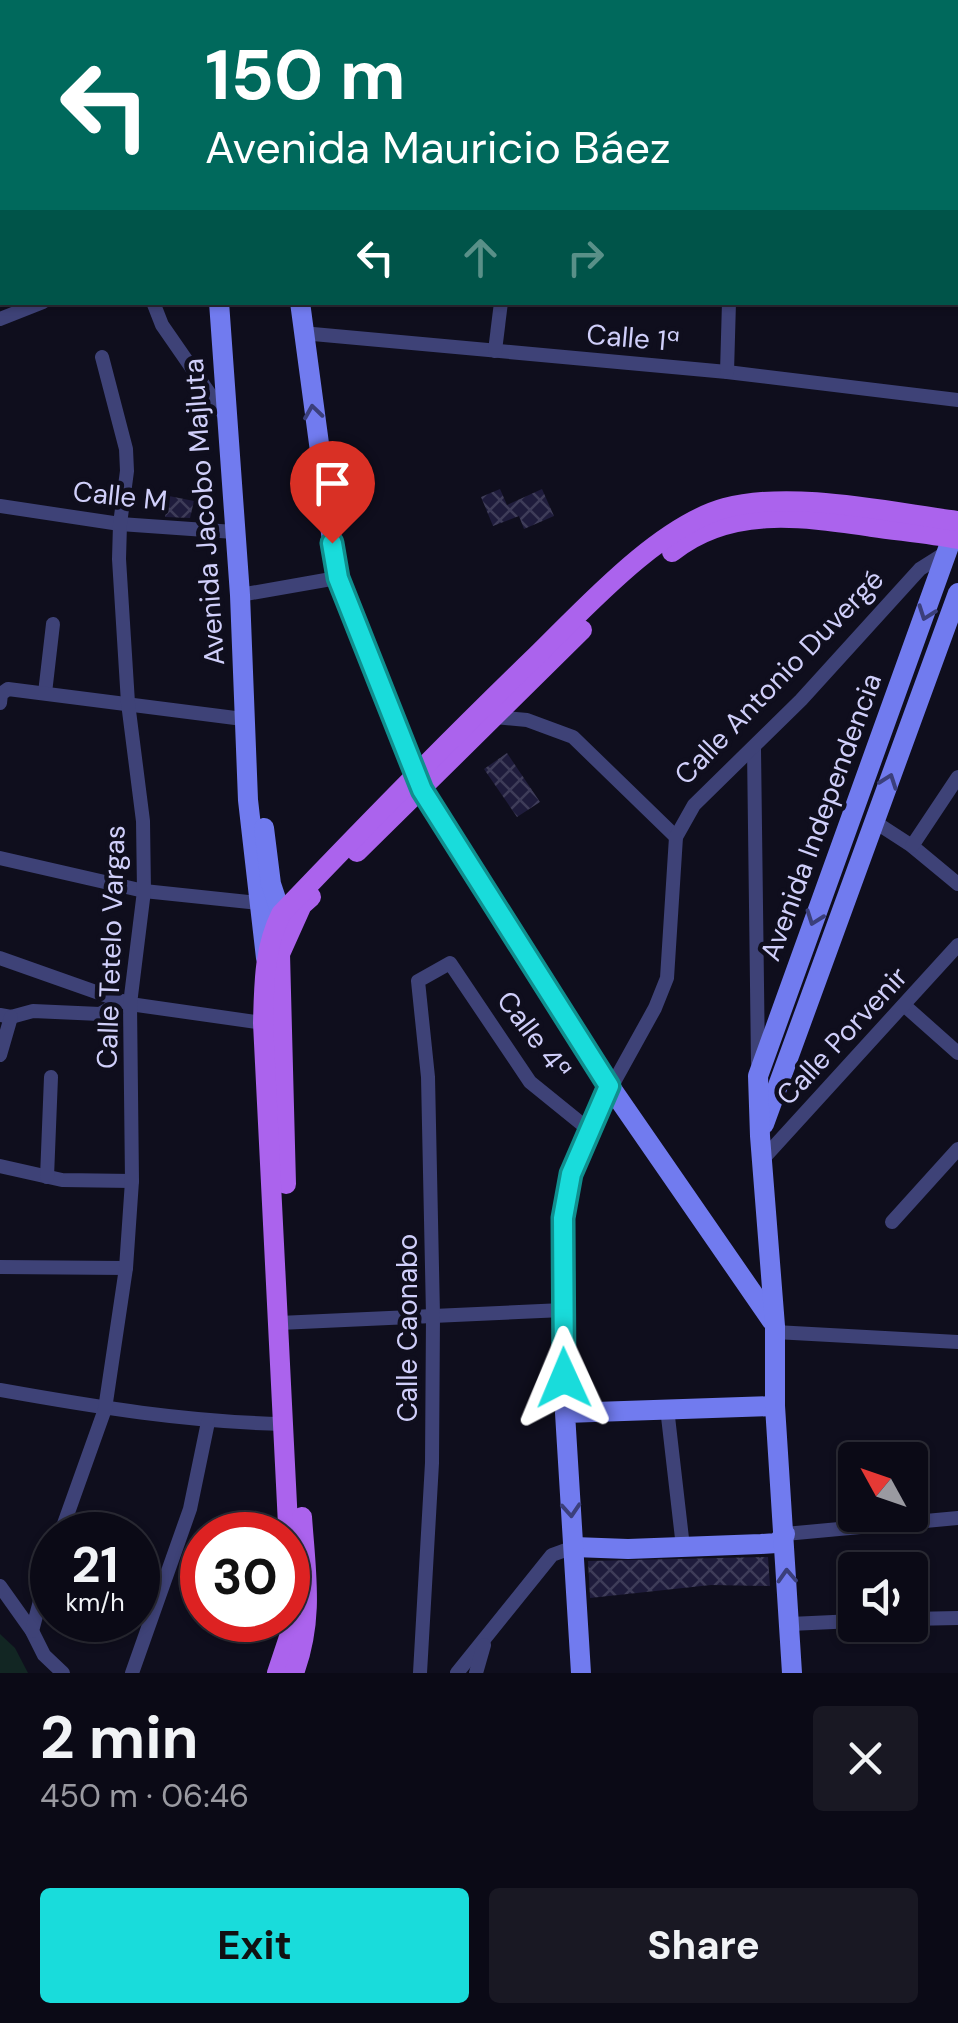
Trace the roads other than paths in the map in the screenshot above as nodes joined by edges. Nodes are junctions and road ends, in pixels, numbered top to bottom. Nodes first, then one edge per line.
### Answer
1 (35, 305) edge
2 (154, 305) edge
3 (219, 305) edge
4 (300, 305) edge
5 (501, 305) edge
6 (729, 305) edge
7 (0, 319) edge
8 (302, 333) junction
9 (495, 350) junction
10 (102, 357) dead end
11 (727, 372) junction
12 (958, 400) edge
13 (225, 417) junction
14 (0, 506) edge
15 (120, 524) junction
16 (234, 532) junction
17 (955, 534) edge
18 (338, 578) junction
19 (958, 593) edge
20 (240, 595) junction
21 (53, 624) dead end
22 (45, 692) junction
23 (0, 702) edge
24 (128, 703) junction
25 (495, 718) junction
26 (243, 719) junction
27 (754, 748) junction
28 (958, 777) edge
29 (418, 782) junction
30 (875, 822) junction
31 (676, 837) junction
32 (912, 846) junction
33 (0, 858) edge
34 (958, 884) edge
35 (144, 891) junction
36 (258, 903) junction
37 (281, 914) junction
38 (958, 945) edge
39 (0, 958) edge
40 (267, 961) junction
41 (449, 962) joint
42 (126, 1002) junction
43 (905, 1006) junction
44 (6, 1016) edge
45 (263, 1023) junction
46 (958, 1053) edge
47 (0, 1055) edge
48 (51, 1076) dead end
49 (758, 1076) junction
50 (609, 1086) junction
51 (588, 1129) junction
52 (760, 1136) junction
53 (958, 1148) edge
54 (762, 1160) junction
55 (0, 1166) edge
56 (47, 1177) junction
57 (132, 1181) junction
58 (892, 1222) dead end
59 (0, 1267) edge
60 (126, 1268) junction
61 (563, 1310) junction
62 (433, 1315) junction
63 (285, 1322) junction
64 (775, 1329) junction
65 (958, 1342) edge
66 (0, 1390) edge
67 (775, 1406) junction
68 (667, 1408) junction
69 (105, 1409) junction
70 (565, 1413) junction
71 (208, 1422) junction
72 (284, 1424) junction
73 (68, 1512) edge
74 (300, 1512) edge
75 (958, 1518) edge
76 (785, 1534) junction
77 (574, 1547) junction
78 (683, 1547) junction
79 (0, 1586) edge
80 (958, 1618) edge
81 (928, 1619) edge
82 (838, 1622) edge
83 (790, 1624) junction
84 (30, 1628) edge
85 (486, 1636) junction
86 (38, 1642) edge
87 (306, 1642) edge
88 (306, 1642) edge
89 (62, 1673) edge
90 (132, 1673) edge
91 (278, 1673) edge
92 (294, 1673) edge
93 (307, 1673) edge
94 (420, 1673) edge
95 (457, 1673) edge
96 (476, 1673) edge
97 (581, 1673) edge
98 (792, 1673) edge

1 - 7 street
2 - 13 street
3 - 13 main road, Avenida Jacobo Majluta
4 - 8 main road
5 - 9 street
6 - 11 street
8 - 9 street, Calle 1ª
18 -> 8 main road
9 - 11 street, Calle 1ª
10 - 15 street, Calle Tetelo Vargas
11 - 12 street, Calle 1ª
13 - 16 main road, Avenida Jacobo Majluta
14 - 15 street, Calle M
15 - 16 street, Calle M
15 - 24 street, Calle Tetelo Vargas
16 - 20 main road, Avenida Jacobo Majluta
17 - 25 main road
17 - 27 street, Calle Antonio Duvergé
17 - 29 main road
17 -> 49 main road, Avenida Independencia
18 - 20 street
18 - 29 main road
30 -> 19 main road, Avenida Independencia
20 - 26 main road, Avenida Jacobo Majluta
21 - 22 street
22 - 23 street
22 - 24 street
24 - 26 street
24 - 35 street, Calle Tetelo Vargas
25 - 29 main road
25 - 31 street
26 - 36 main road, Avenida Jacobo Majluta
26 - 37 main road, Avenida Jacobo Majluta
27 - 31 street, Calle Antonio Duvergé
27 - 49 street
28 - 32 street
29 - 37 main road
29 - 50 main road
29 - 63 main road
30 - 32 street
30 - 52 main road, Avenida Independencia
31 - 50 street
32 - 34 street
33 - 35 street
35 - 36 street
35 - 42 street, Calle Tetelo Vargas
36 - 40 main road, Avenida Jacobo Majluta
37 - 40 main road
38 - 43 street, Calle Porvenir
39 - 42 street
40 - 45 main road
41 - 51 street, Calle 4ª
41 - 62 street, Calle Caonabo
42 - 44 street
42 - 45 street
42 - 57 street, Calle Tetelo Vargas
43 - 46 street
43 - 54 street, Calle Porvenir
44 - 47 street
45 - 63 main road
48 - 56 street
49 - 52 main road, Avenida Independencia
50 - 51 street
50 - 64 main road
51 - 61 street
52 - 54 main road, Avenida Independencia
53 - 58 street
54 - 64 main road, Avenida Independencia
55 - 56 street
56 - 57 street
57 - 60 street, Calle Tetelo Vargas
59 - 60 street
60 - 69 street, Calle Tetelo Vargas
61 - 62 street
61 - 70 street
62 - 63 street
62 - 94 street, Calle Caonabo
63 - 72 main road
63 - 74 main road
64 - 65 street
64 - 67 main road, Avenida Independencia
66 - 69 street
67 - 68 main road
67 - 76 main road, Avenida Independencia
68 - 70 main road
68 - 78 street
69 - 71 street
69 - 73 street, Calle Tetelo Vargas
70 -> 77 main road
71 - 72 street
71 - 90 street
72 - 91 main road
75 - 76 street
76 - 78 main road
83 -> 76 main road, Avenida Independencia
77 - 78 main road
77 - 85 street
77 - 97 main road
79 - 84 street
80 - 81 street
82 - 83 street
83 - 98 main road, Avenida Independencia
85 - 95 street
85 - 96 street
86 - 89 street
87 - 92 main road
88 - 93 main road

